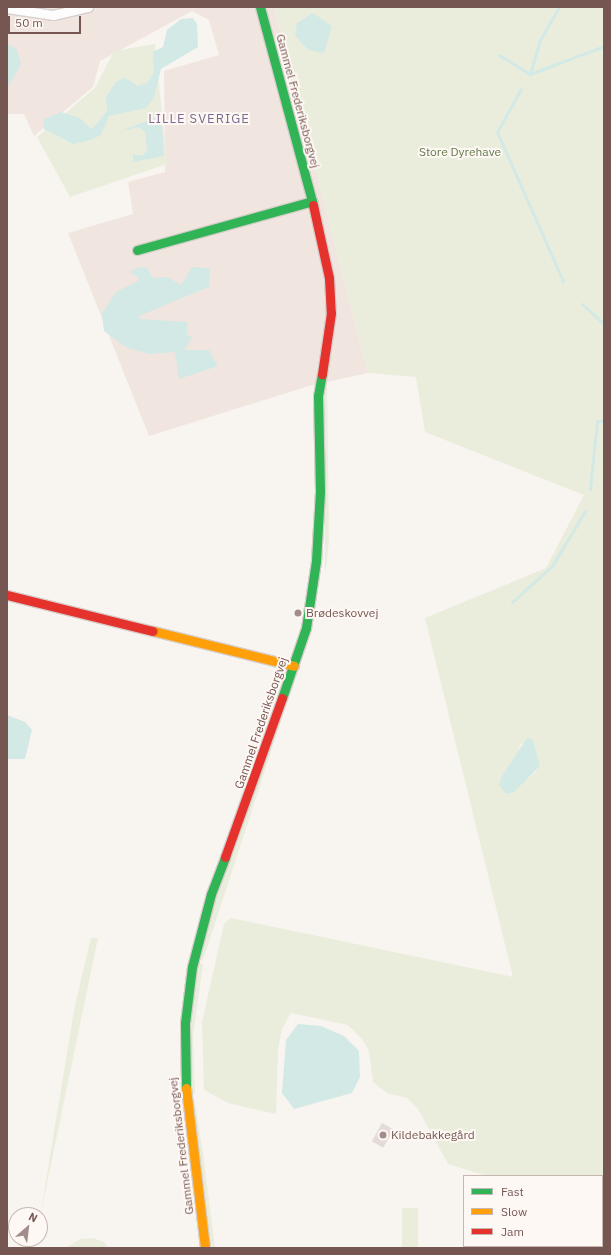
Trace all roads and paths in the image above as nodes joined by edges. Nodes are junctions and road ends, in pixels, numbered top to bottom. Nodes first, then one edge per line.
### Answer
1 (88, 7) edge
2 (260, 7) edge
3 (7, 8) edge
4 (312, 201) junction
5 (137, 250) dead end
6 (7, 595) edge
7 (294, 666) junction
8 (206, 1248) edge

1 - 3 street
2 - 4 street, Gammel Frederiksborgvej
4 - 5 street
4 - 7 street, Gammel Frederiksborgvej
6 - 7 street
7 - 8 street, Gammel Frederiksborgvej

